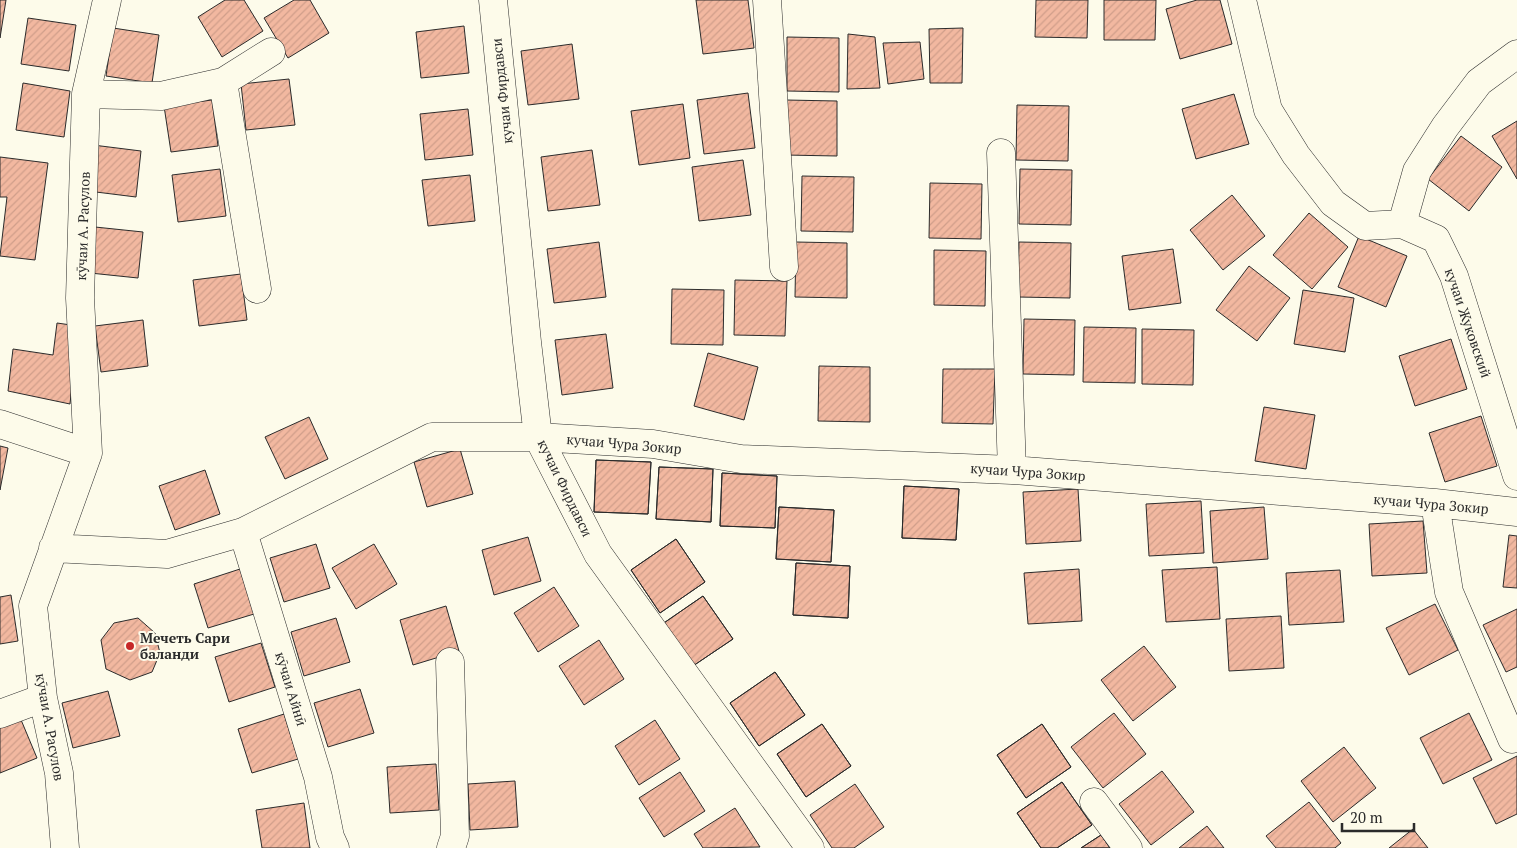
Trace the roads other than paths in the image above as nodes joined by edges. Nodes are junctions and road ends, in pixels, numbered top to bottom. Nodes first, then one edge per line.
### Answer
1 (107, 0) edge
2 (767, 0) edge
3 (1242, 0) edge
4 (499, 1) edge
5 (271, 52) dead end
6 (1517, 54) edge
7 (223, 82) junction
8 (86, 94) junction
9 (1001, 153) dead end
10 (1402, 224) junction
11 (784, 267) dead end
12 (257, 289) dead end
13 (0, 424) edge
14 (538, 437) junction
15 (88, 454) junction
16 (1012, 470) junction
17 (1517, 476) edge
18 (1434, 503) junction
19 (1517, 512) edge
20 (243, 532) junction
21 (53, 548) junction
22 (450, 662) dead end
23 (43, 698) junction
24 (0, 714) edge
25 (1512, 739) dead end
26 (1094, 802) dead end
27 (64, 848) edge
28 (335, 848) edge
29 (451, 848) edge
30 (810, 848) edge
31 (1128, 848) edge

1 - 8 street, кӯчаи А. Расулов
2 - 11 street
3 - 10 street, кучаи Жуковский
4 - 14 street, кучаи Фирдавси
5 - 7 street
6 - 10 street
7 - 8 street
7 - 12 street
8 - 15 street, кӯчаи А. Расулов
9 - 16 street
10 - 17 street, кучаи Жуковский
13 - 15 street
14 - 16 street, кучаи Чура Зокир
14 - 20 street, кучаи Чура Зокир
14 - 30 street, кучаи Фирдавси
15 - 21 street
16 - 18 street, кучаи Чура Зокир
18 - 19 street, кучаи Чура Зокир
18 - 25 street
20 - 21 street, кучаи Чура Зокир
20 - 28 street, кӯчаи Айнӣ
21 - 23 street, кӯчаи А. Расулов
22 - 29 street
23 - 24 street
23 - 27 street, кӯчаи А. Расулов
26 - 31 street

